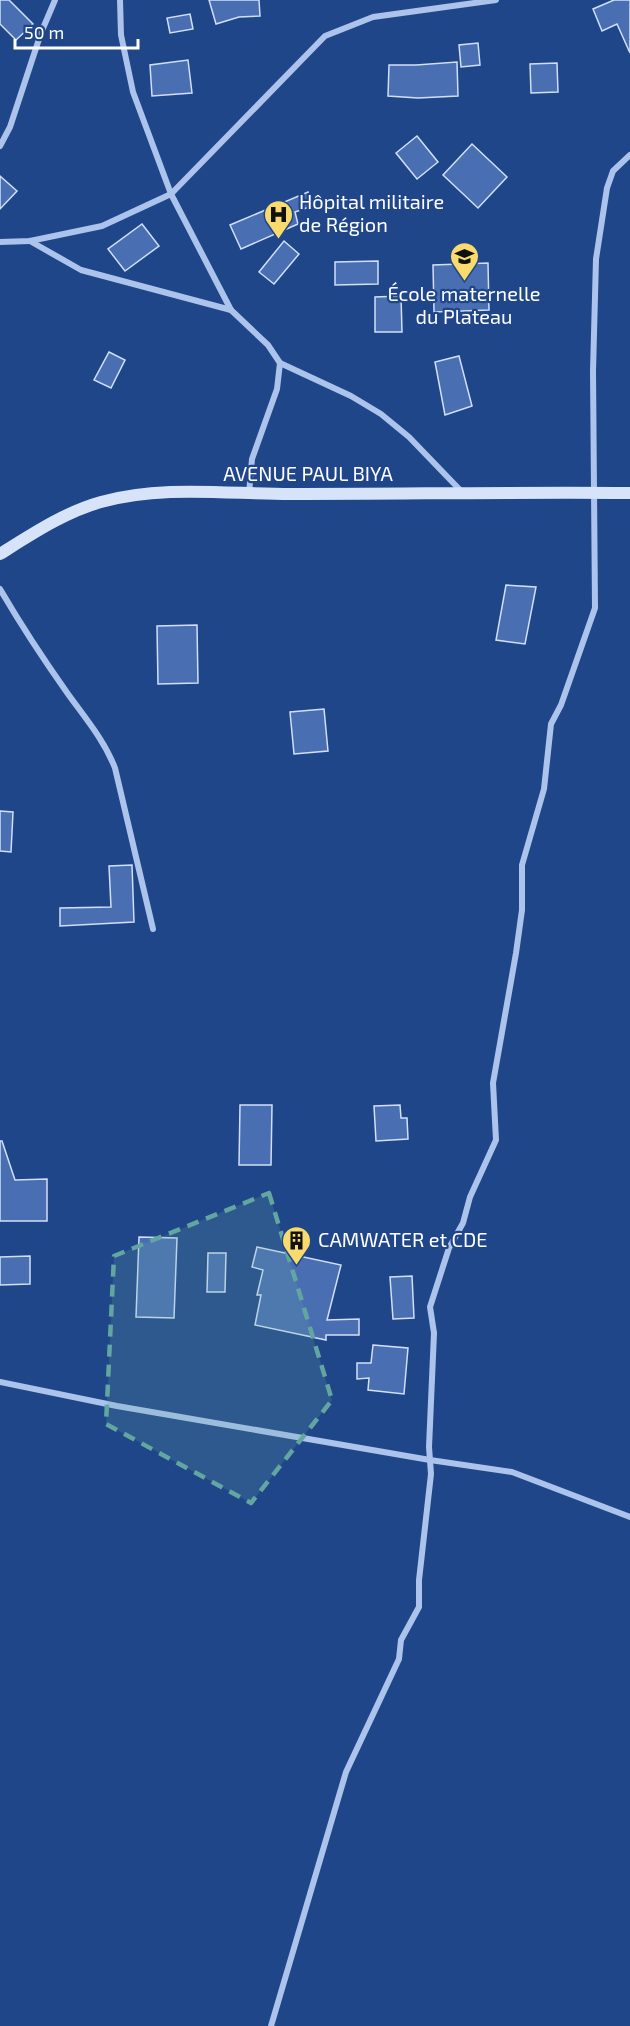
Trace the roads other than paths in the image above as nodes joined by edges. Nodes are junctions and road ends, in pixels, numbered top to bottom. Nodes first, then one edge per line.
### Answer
1 (55, 0) edge
2 (120, 0) edge
3 (496, 0) edge
4 (0, 146) edge
5 (630, 155) edge
6 (171, 194) junction
7 (30, 241) junction
8 (0, 242) edge
9 (231, 310) junction
10 (280, 363) junction
11 (594, 493) junction
12 (630, 493) edge
13 (249, 494) junction
14 (464, 494) junction
15 (0, 554) edge
16 (0, 589) edge
17 (153, 929) dead end
18 (0, 1382) edge
19 (430, 1460) junction
20 (630, 1517) edge
21 (271, 2026) edge

1 - 4 street
2 - 6 street
3 - 6 street
5 - 11 street
6 - 7 street
6 - 9 street
7 - 8 street
7 - 9 street
9 - 10 street
10 - 13 street
10 - 14 street
11 - 12 main road, AVENUE PAUL BIYA
11 - 14 main road, AVENUE PAUL BIYA
11 - 19 street
13 - 14 main road, AVENUE PAUL BIYA
13 - 15 main road, AVENUE PAUL BIYA
16 - 17 street
18 - 19 street
19 - 20 street
19 - 21 street

